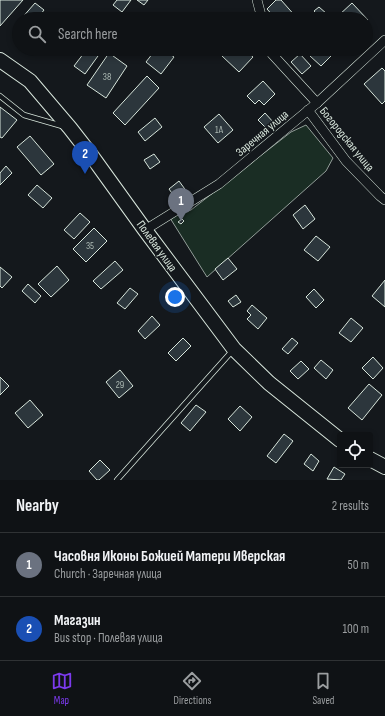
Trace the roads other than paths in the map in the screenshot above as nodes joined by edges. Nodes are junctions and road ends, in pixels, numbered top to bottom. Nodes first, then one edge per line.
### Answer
1 (257, 0) edge
2 (260, 12) edge
3 (385, 40) edge
4 (373, 51) edge
5 (274, 56) edge
6 (368, 56) edge
7 (0, 60) edge
8 (0, 96) edge
9 (317, 103) junction
10 (308, 110) junction
11 (70, 128) junction
12 (385, 200) edge
13 (145, 230) junction
14 (234, 348) junction
15 (337, 438) edge
16 (373, 460) edge
17 (385, 467) edge
18 (117, 480) edge

1 - 2 street
3 - 4 street, Заречная улица
5 - 9 street, Богородская улица
6 - 9 street, Заречная улица
7 - 11 main road, Полевая улица
8 - 11 lane
9 - 10 street, Заречная улица
10 - 12 street, Богородская улица
10 - 13 street, Заречная улица
11 - 13 main road, Полевая улица
13 - 14 main road, Полевая улица
14 - 15 main road, Полевая улица
14 - 18 lane
16 - 17 main road

